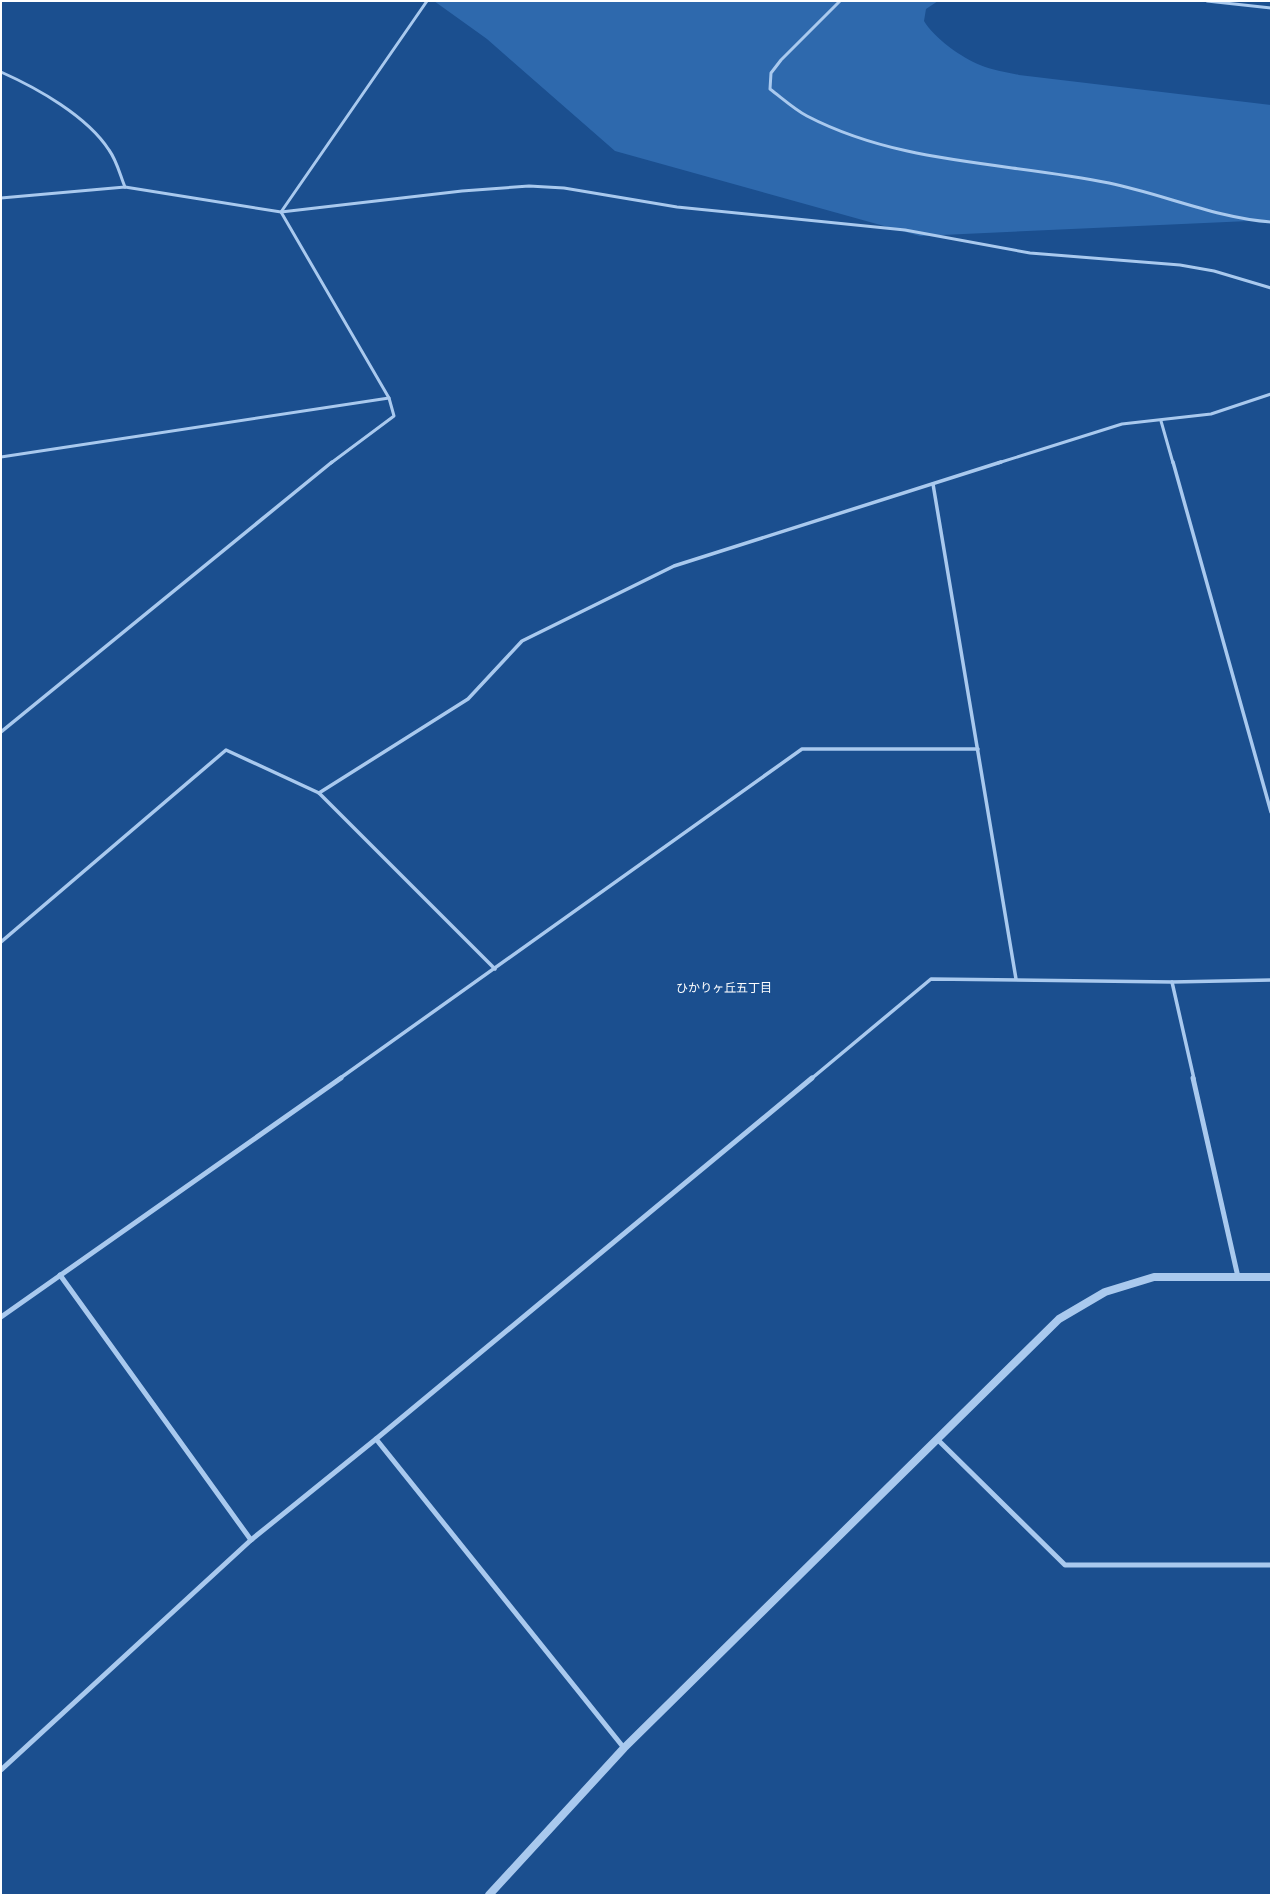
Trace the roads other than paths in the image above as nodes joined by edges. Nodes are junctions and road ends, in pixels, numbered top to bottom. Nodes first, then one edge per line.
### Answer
1 (427, 1) edge
2 (840, 1) edge
3 (1207, 1) edge
4 (1271, 8) edge
5 (1, 72) edge
6 (126, 187) junction
7 (1, 198) edge
8 (281, 212) junction
9 (1271, 222) edge
10 (1271, 288) edge
11 (1271, 394) edge
12 (389, 398) junction
13 (1161, 421) junction
14 (1, 457) edge
15 (933, 484) junction
16 (1, 732) edge
17 (978, 749) junction
18 (319, 793) junction
19 (1271, 812) edge
20 (1, 942) edge
21 (495, 968) junction
22 (1016, 979) junction
23 (1271, 980) edge
24 (1172, 982) junction
25 (60, 1276) junction
26 (1238, 1277) junction
27 (1271, 1277) edge
28 (1, 1317) edge
29 (376, 1439) junction
30 (937, 1439) junction
31 (251, 1540) junction
32 (1271, 1564) edge
33 (624, 1748) junction
34 (1, 1770) edge
35 (489, 1895) edge

1 - 8 street
2 - 9 street
3 - 4 street
5 - 6 street
6 - 7 street
6 - 8 street
8 - 10 street
8 - 12 street
11 - 13 street
12 - 14 street
12 - 16 street
13 - 15 street
13 - 19 street
15 - 17 street
15 - 18 street
17 - 21 street
17 - 22 street
18 - 20 street
18 - 21 street
21 - 25 street
22 - 24 street
22 - 29 street
23 - 24 street
24 - 26 street
25 - 28 street
25 - 31 street
26 - 27 street
26 - 30 street
29 - 31 street
29 - 33 street
30 - 32 street
30 - 33 street
31 - 34 street
33 - 35 street

